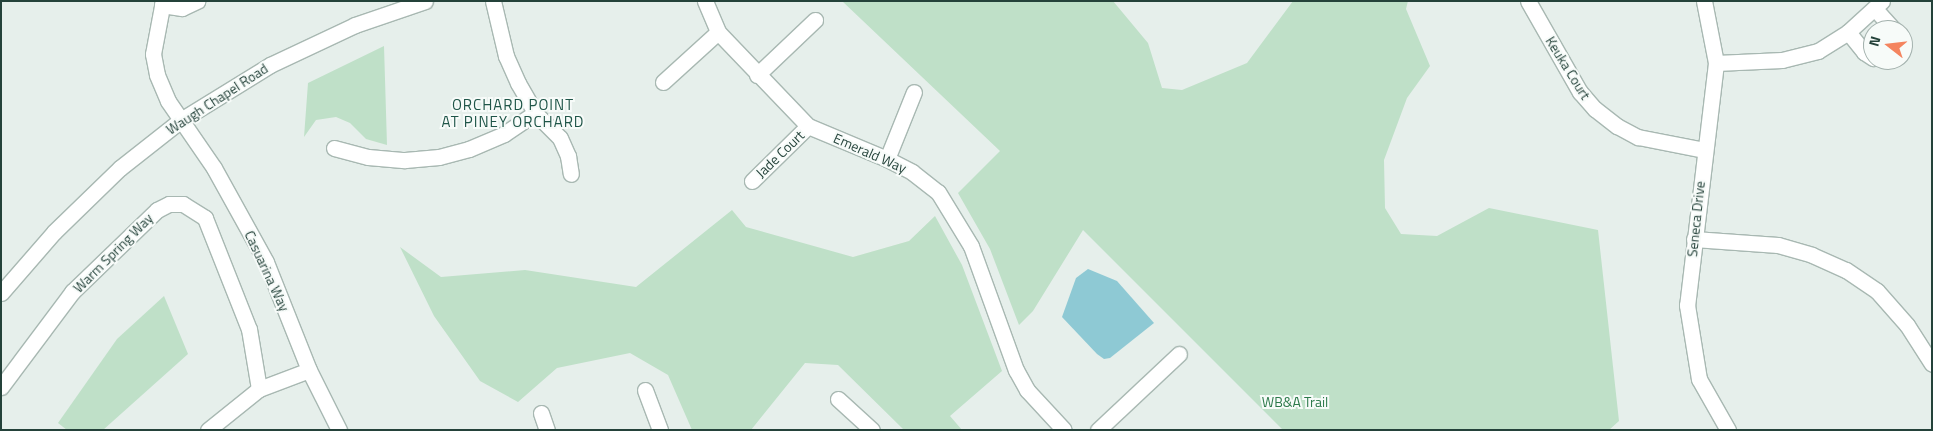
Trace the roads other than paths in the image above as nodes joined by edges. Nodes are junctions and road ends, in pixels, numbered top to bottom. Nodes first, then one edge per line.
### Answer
1 (197, 1) edge
2 (425, 1) edge
3 (493, 1) edge
4 (705, 1) edge
5 (1528, 1) edge
6 (1704, 1) edge
7 (163, 3) edge
8 (1879, 6) edge
9 (816, 20) dead end
10 (1888, 20) edge
11 (718, 32) junction
12 (1848, 32) junction
13 (1863, 51) edge
14 (1716, 63) junction
15 (757, 75) junction
16 (662, 82) dead end
17 (914, 92) dead end
18 (535, 112) junction
19 (181, 120) junction
20 (808, 126) junction
21 (334, 148) dead end
22 (1704, 150) junction
23 (887, 159) junction
24 (571, 174) dead end
25 (752, 181) dead end
26 (1694, 239) junction
27 (1, 293) edge
28 (1179, 354) dead end
29 (1932, 364) edge
30 (309, 370) junction
31 (1, 388) edge
32 (259, 389) junction
33 (645, 390) dead end
34 (838, 399) dead end
35 (541, 413) dead end
36 (208, 430) edge
37 (340, 430) edge
38 (547, 430) edge
39 (660, 430) edge
40 (872, 430) edge
41 (1064, 430) edge
42 (1098, 430) edge
43 (1728, 430) edge

1 - 7 street
2 - 19 street, Waugh Chapel Road
3 - 18 street
4 - 11 street, Emerald Way
5 - 22 street, Keuka Court
6 - 14 street, Seneca Drive
7 - 19 street, Casuarina Way
8 - 10 street
8 - 12 street
9 - 15 street
11 - 15 street, Emerald Way
11 - 16 street
12 - 13 street
12 - 14 street
14 - 22 street, Seneca Drive
15 - 20 street, Emerald Way
17 - 23 street
18 - 21 street
18 - 24 street
19 - 27 street, Waugh Chapel Road
19 - 30 street, Casuarina Way
20 - 23 street, Emerald Way
20 - 25 street, Jade Court
22 - 26 street, Seneca Drive
23 - 41 street, Emerald Way
26 - 29 street
26 - 43 street, Seneca Drive
28 - 42 street
30 - 32 street
30 - 37 street, Casuarina Way
31 - 32 street, Warm Spring Way
32 - 36 street
33 - 39 street
34 - 40 street
35 - 38 street

